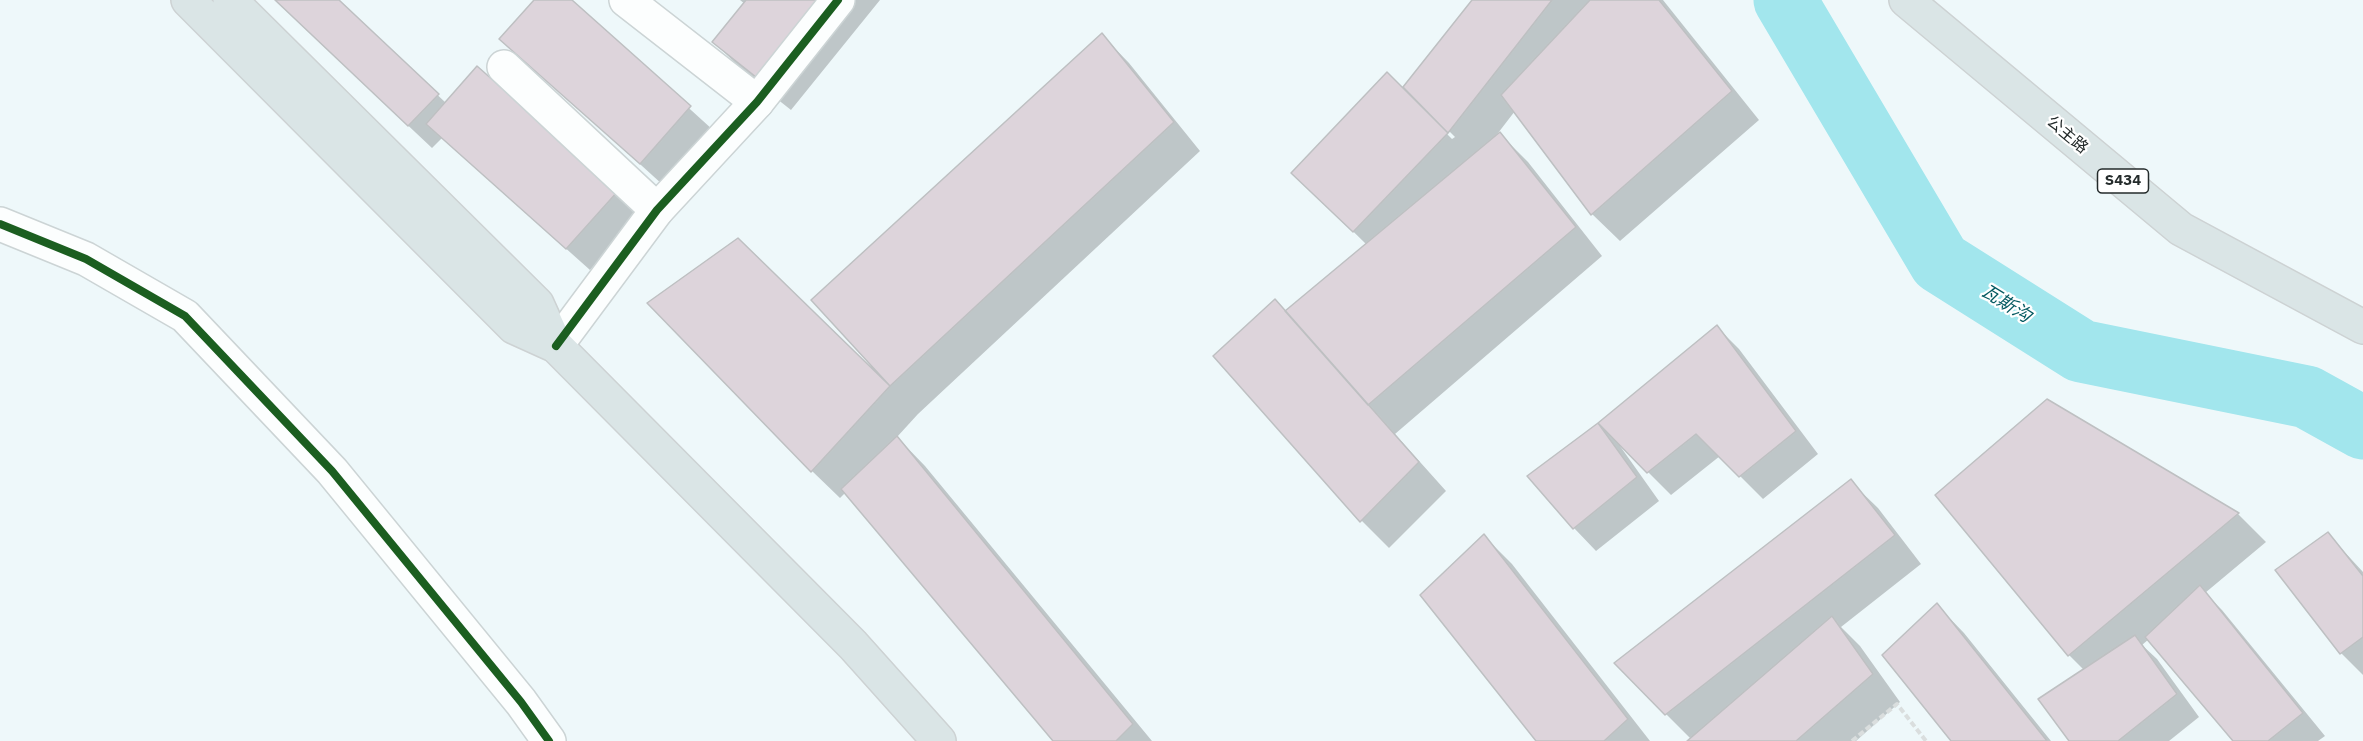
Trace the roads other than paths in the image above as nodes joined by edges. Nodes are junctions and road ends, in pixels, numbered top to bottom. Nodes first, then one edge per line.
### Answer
1 (188, 0) edge
2 (230, 0) edge
3 (626, 0) edge
4 (838, 0) edge
5 (1905, 0) edge
6 (504, 68) dead end
7 (757, 102) junction
8 (657, 210) junction
9 (0, 224) edge
10 (2363, 327) edge
11 (556, 345) junction
12 (549, 741) edge
13 (939, 741) edge

1 - 11 main road
2 - 11 main road
3 - 7 street
4 - 7 street
5 - 10 main road, 公主路 / S434
6 - 8 street
7 - 8 street
8 - 11 street
9 - 12 street
11 - 13 main road

